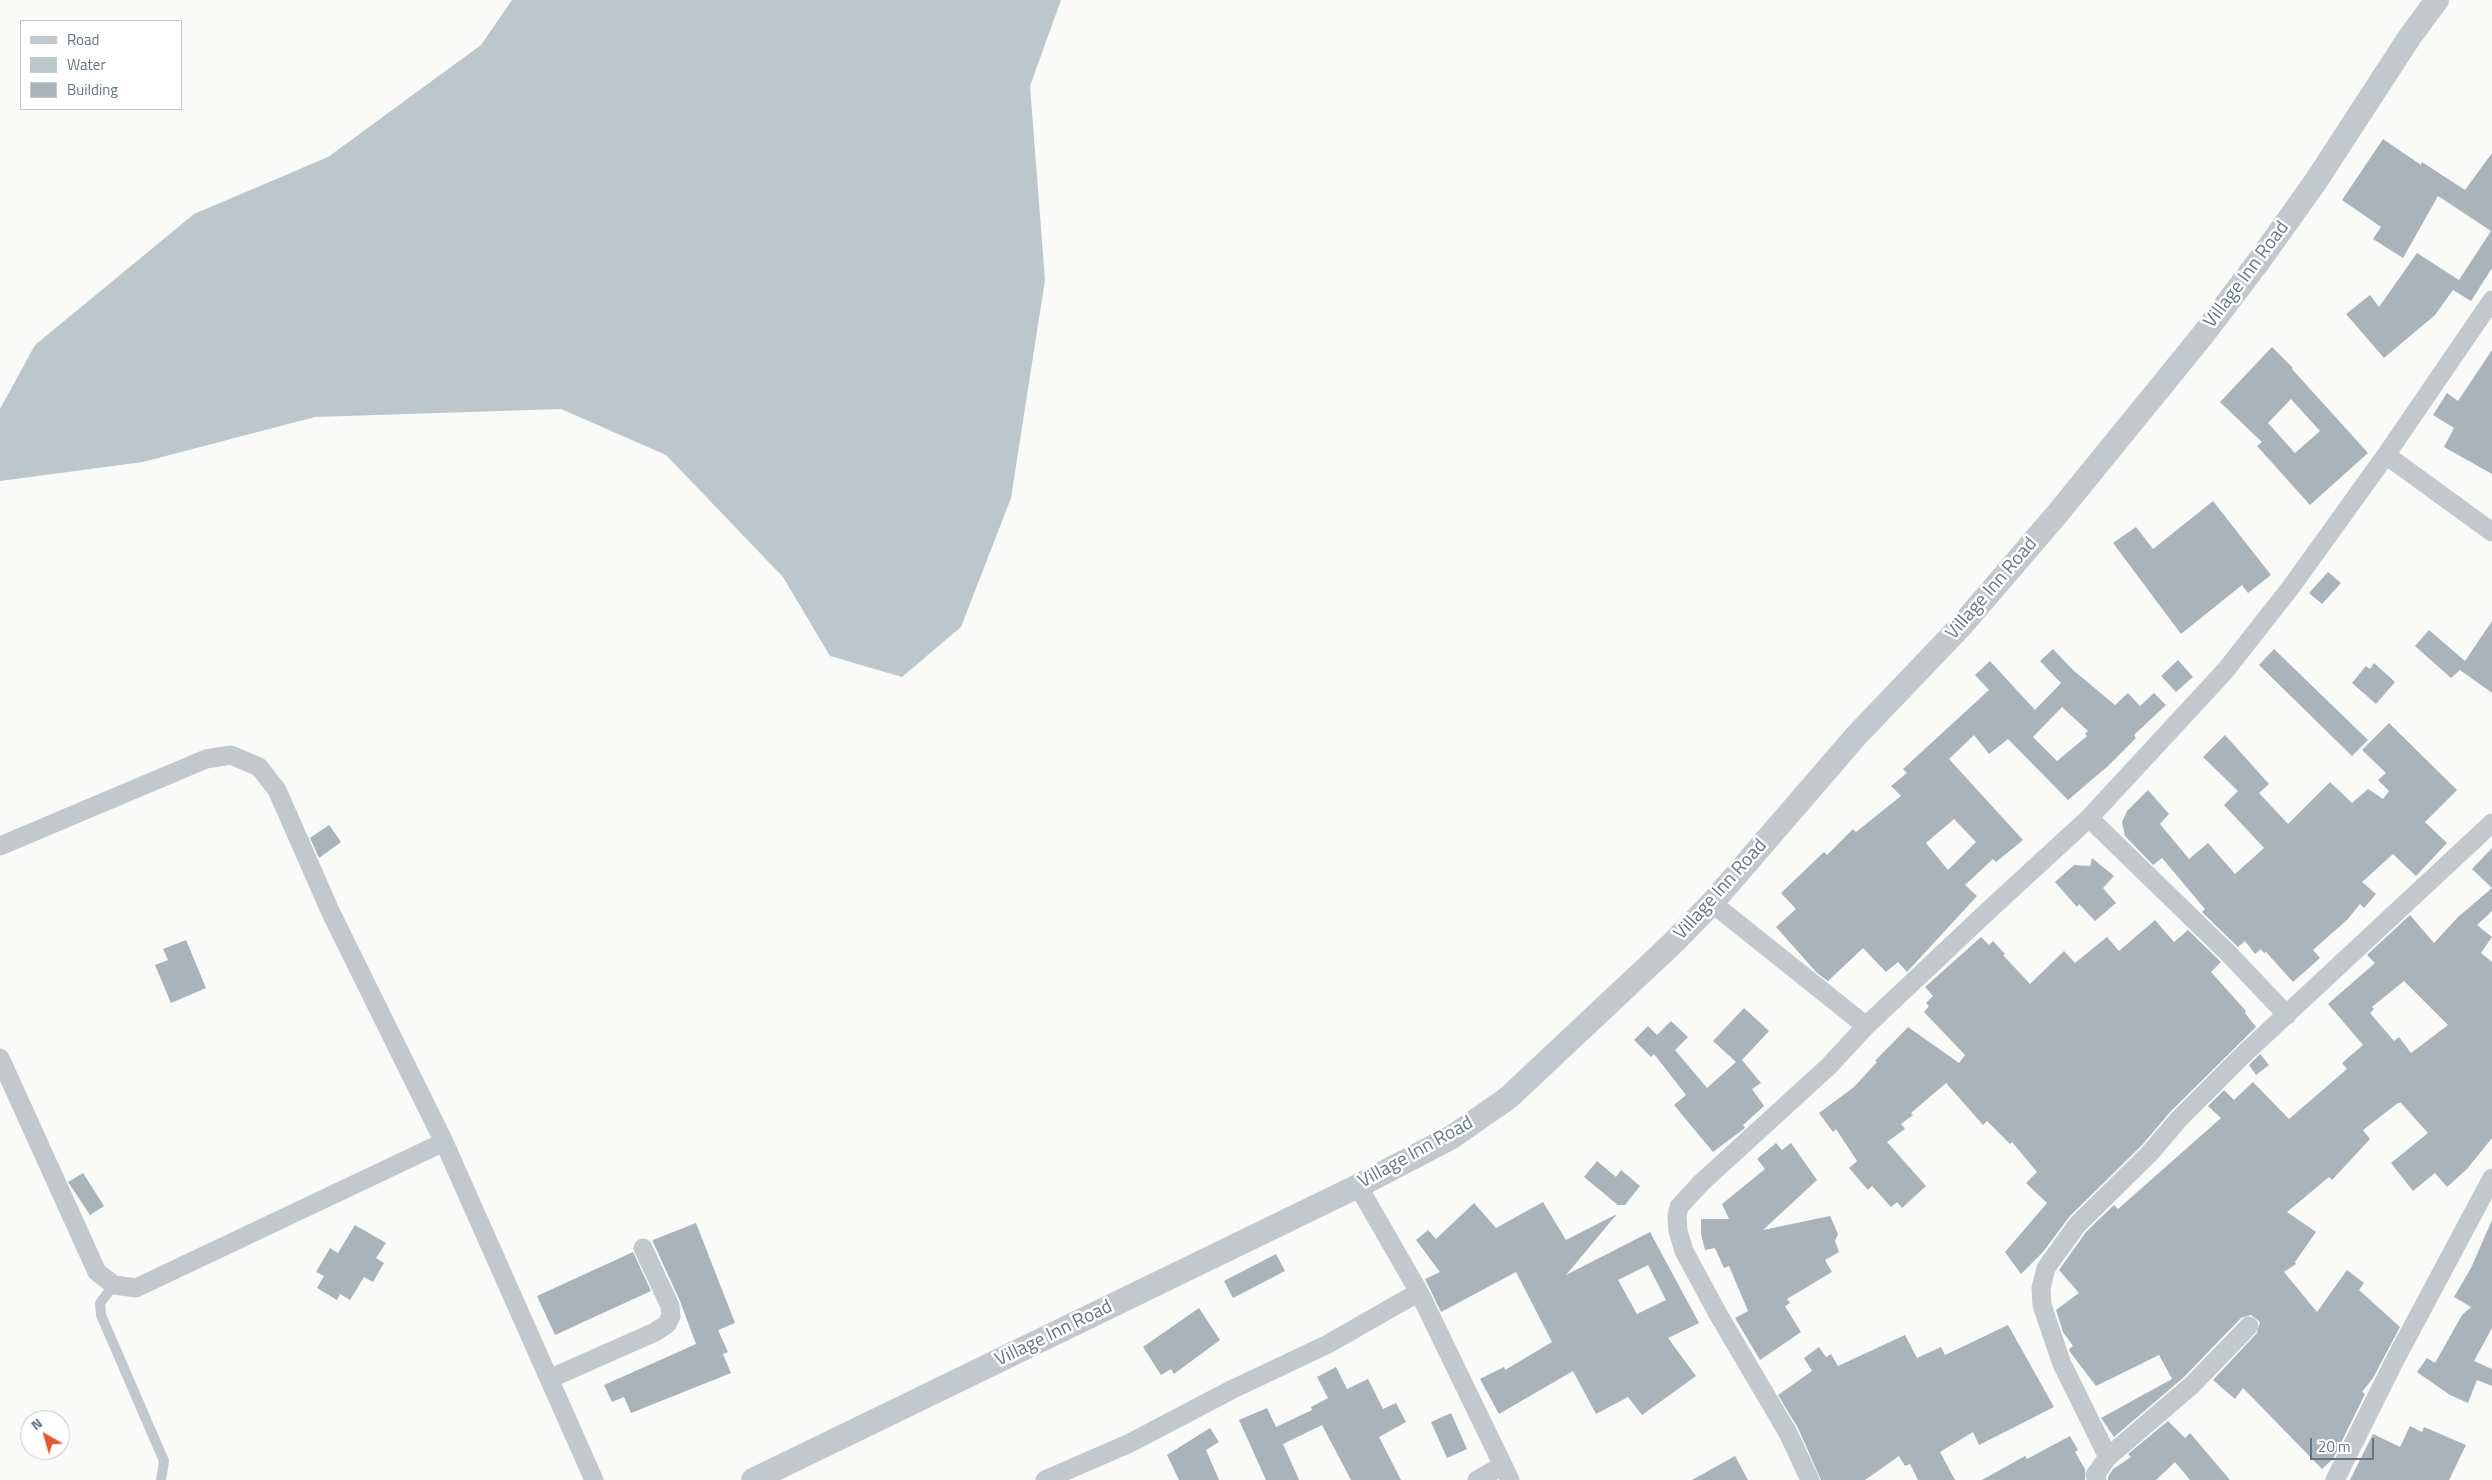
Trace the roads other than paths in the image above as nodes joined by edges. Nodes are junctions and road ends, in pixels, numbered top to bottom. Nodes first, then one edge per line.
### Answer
1 (2437, 0) edge
2 (2492, 300) edge
3 (2386, 456) junction
4 (2492, 532) edge
5 (2089, 818) junction
6 (2492, 823) edge
7 (0, 846) edge
8 (1712, 903) junction
9 (2287, 1015) junction
10 (1866, 1026) junction
11 (0, 1058) edge
12 (444, 1142) junction
13 (2492, 1178) edge
14 (1358, 1186) junction
15 (643, 1248) dead end
16 (114, 1285) junction
17 (1419, 1292) junction
18 (2249, 1326) dead end
19 (549, 1380) junction
20 (2108, 1457) junction
21 (1506, 1473) edge
22 (161, 1480) edge
23 (594, 1480) edge
24 (753, 1480) edge
25 (1045, 1480) edge
26 (1477, 1480) edge
27 (1810, 1480) edge
28 (2098, 1480) edge
29 (2335, 1480) edge

1 - 8 street, Village Inn Road
2 - 3 street
3 - 4 street
3 - 5 street
5 - 9 street
5 - 10 street
6 - 9 street
7 - 12 street
8 - 10 street
8 - 14 street, Village Inn Road
9 - 20 street
10 - 27 street
11 - 16 street
12 - 16 street
12 - 19 street
13 - 29 street
14 - 17 street
14 - 24 street, Village Inn Road
15 - 19 street
16 - 22 lane
17 - 21 street
17 - 25 street
18 - 20 street
19 - 23 street
20 - 28 street
21 - 26 street

